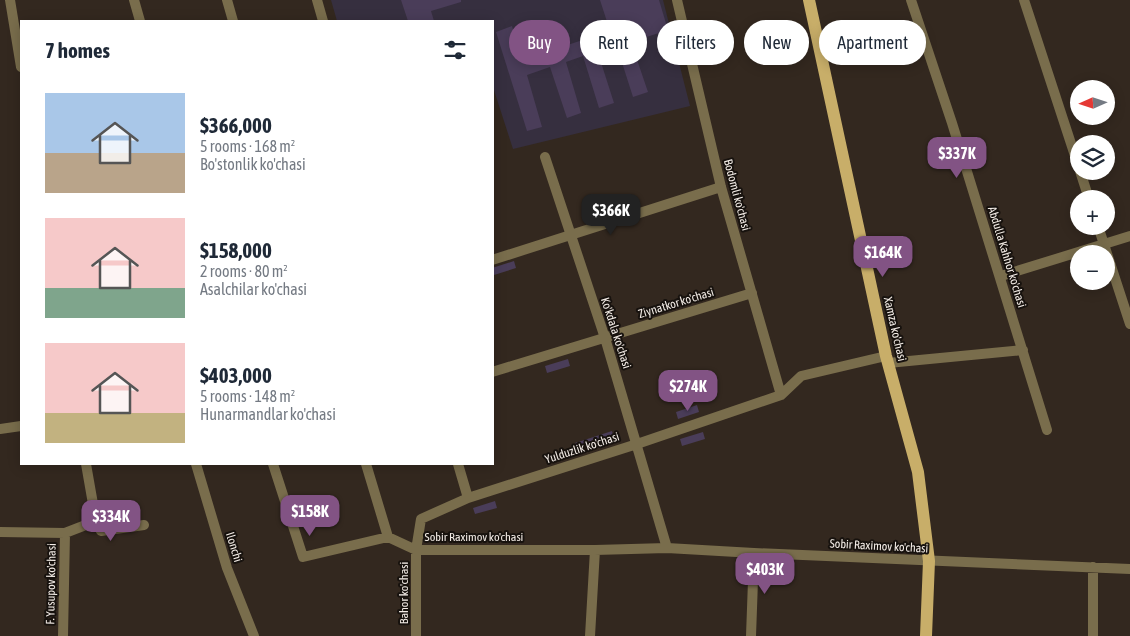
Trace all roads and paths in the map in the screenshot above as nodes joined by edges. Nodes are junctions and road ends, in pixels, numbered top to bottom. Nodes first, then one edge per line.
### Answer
1 (10, 0) edge
2 (134, 0) edge
3 (226, 0) edge
4 (317, 0) edge
5 (677, 0) edge
6 (809, 0) edge
7 (911, 0) edge
8 (1024, 0) edge
9 (140, 20) edge
10 (233, 20) edge
11 (323, 20) edge
12 (20, 61) edge
13 (1070, 141) edge
14 (545, 157) dead end
15 (721, 187) junction
16 (1101, 235) edge
17 (571, 236) junction
18 (1130, 236) edge
19 (1104, 244) junction
20 (494, 259) edge
21 (1001, 276) junction
22 (752, 292) junction
23 (1130, 324) edge
24 (605, 338) junction
25 (1023, 350) junction
26 (887, 359) junction
27 (494, 371) edge
28 (781, 395) junction
29 (20, 426) edge
30 (0, 430) edge
31 (1047, 430) dead end
32 (637, 444) junction
33 (86, 465) edge
34 (196, 465) edge
35 (273, 465) edge
36 (366, 465) edge
37 (458, 465) edge
38 (468, 498) junction
39 (96, 520) junction
40 (144, 525) dead end
41 (0, 530) edge
42 (65, 533) junction
43 (388, 537) junction
44 (667, 548) junction
45 (416, 550) junction
46 (595, 550) junction
47 (754, 553) junction
48 (929, 561) junction
49 (1093, 567) junction
50 (1130, 569) edge
51 (63, 636) edge
52 (254, 636) edge
53 (416, 636) edge
54 (590, 636) edge
55 (751, 636) edge
56 (926, 636) edge
57 (1093, 636) edge

1 - 12 street
2 - 9 street
3 - 10 street
4 - 11 street
5 - 15 street, Bodomli ko'chasi
6 - 26 main road, Xamza ko'chasi
7 - 21 street, Abdulla Kahhor ko'chasi
8 - 13 street
14 - 17 street, Ko'kdala ko'chasi
15 - 17 street
15 - 22 street, Bodomli ko'chasi
16 - 19 street
17 - 20 street
17 - 24 street, Ko'kdala ko'chasi
18 - 19 street
19 - 21 street
19 - 23 street
21 - 25 street, Abdulla Kahhor ko'chasi
22 - 24 street, Ziynatkor ko'chasi
22 - 28 street, Bodomli ko'chasi
24 - 27 street, Ziynatkor ko'chasi
24 - 32 street, Ko'kdala ko'chasi
25 - 26 street
25 - 31 street, Abdulla Kahhor ko'chasi
26 - 28 street
26 - 48 main road, Xamza ko'chasi
28 - 32 street, Yulduzlik ko'chasi
29 - 30 street
32 - 38 street, Yulduzlik ko'chasi
32 - 44 street, Ko'kdala ko'chasi
33 - 39 street
34 - 52 street, Ilonchi
35 - 43 street
36 - 43 street
37 - 38 street
38 - 45 street, Yulduzlik ko'chasi
39 - 40 street
39 - 42 street
41 - 42 street
42 - 51 street, F. Yusupov ko'chasi
43 - 45 street
44 - 46 street, Sobir Raximov ko'chasi
44 - 47 street, Sobir Raximov ko'chasi
45 - 46 street, Sobir Raximov ko'chasi
45 - 53 street, Bahor ko'chasi
46 - 54 street
47 - 48 street, Sobir Raximov ko'chasi
47 - 55 street
48 - 49 street, Sobir Raximov ko'chasi
48 - 56 main road, Xamza ko'chasi
49 - 50 street, Sobir Raximov ko'chasi
49 - 57 street

